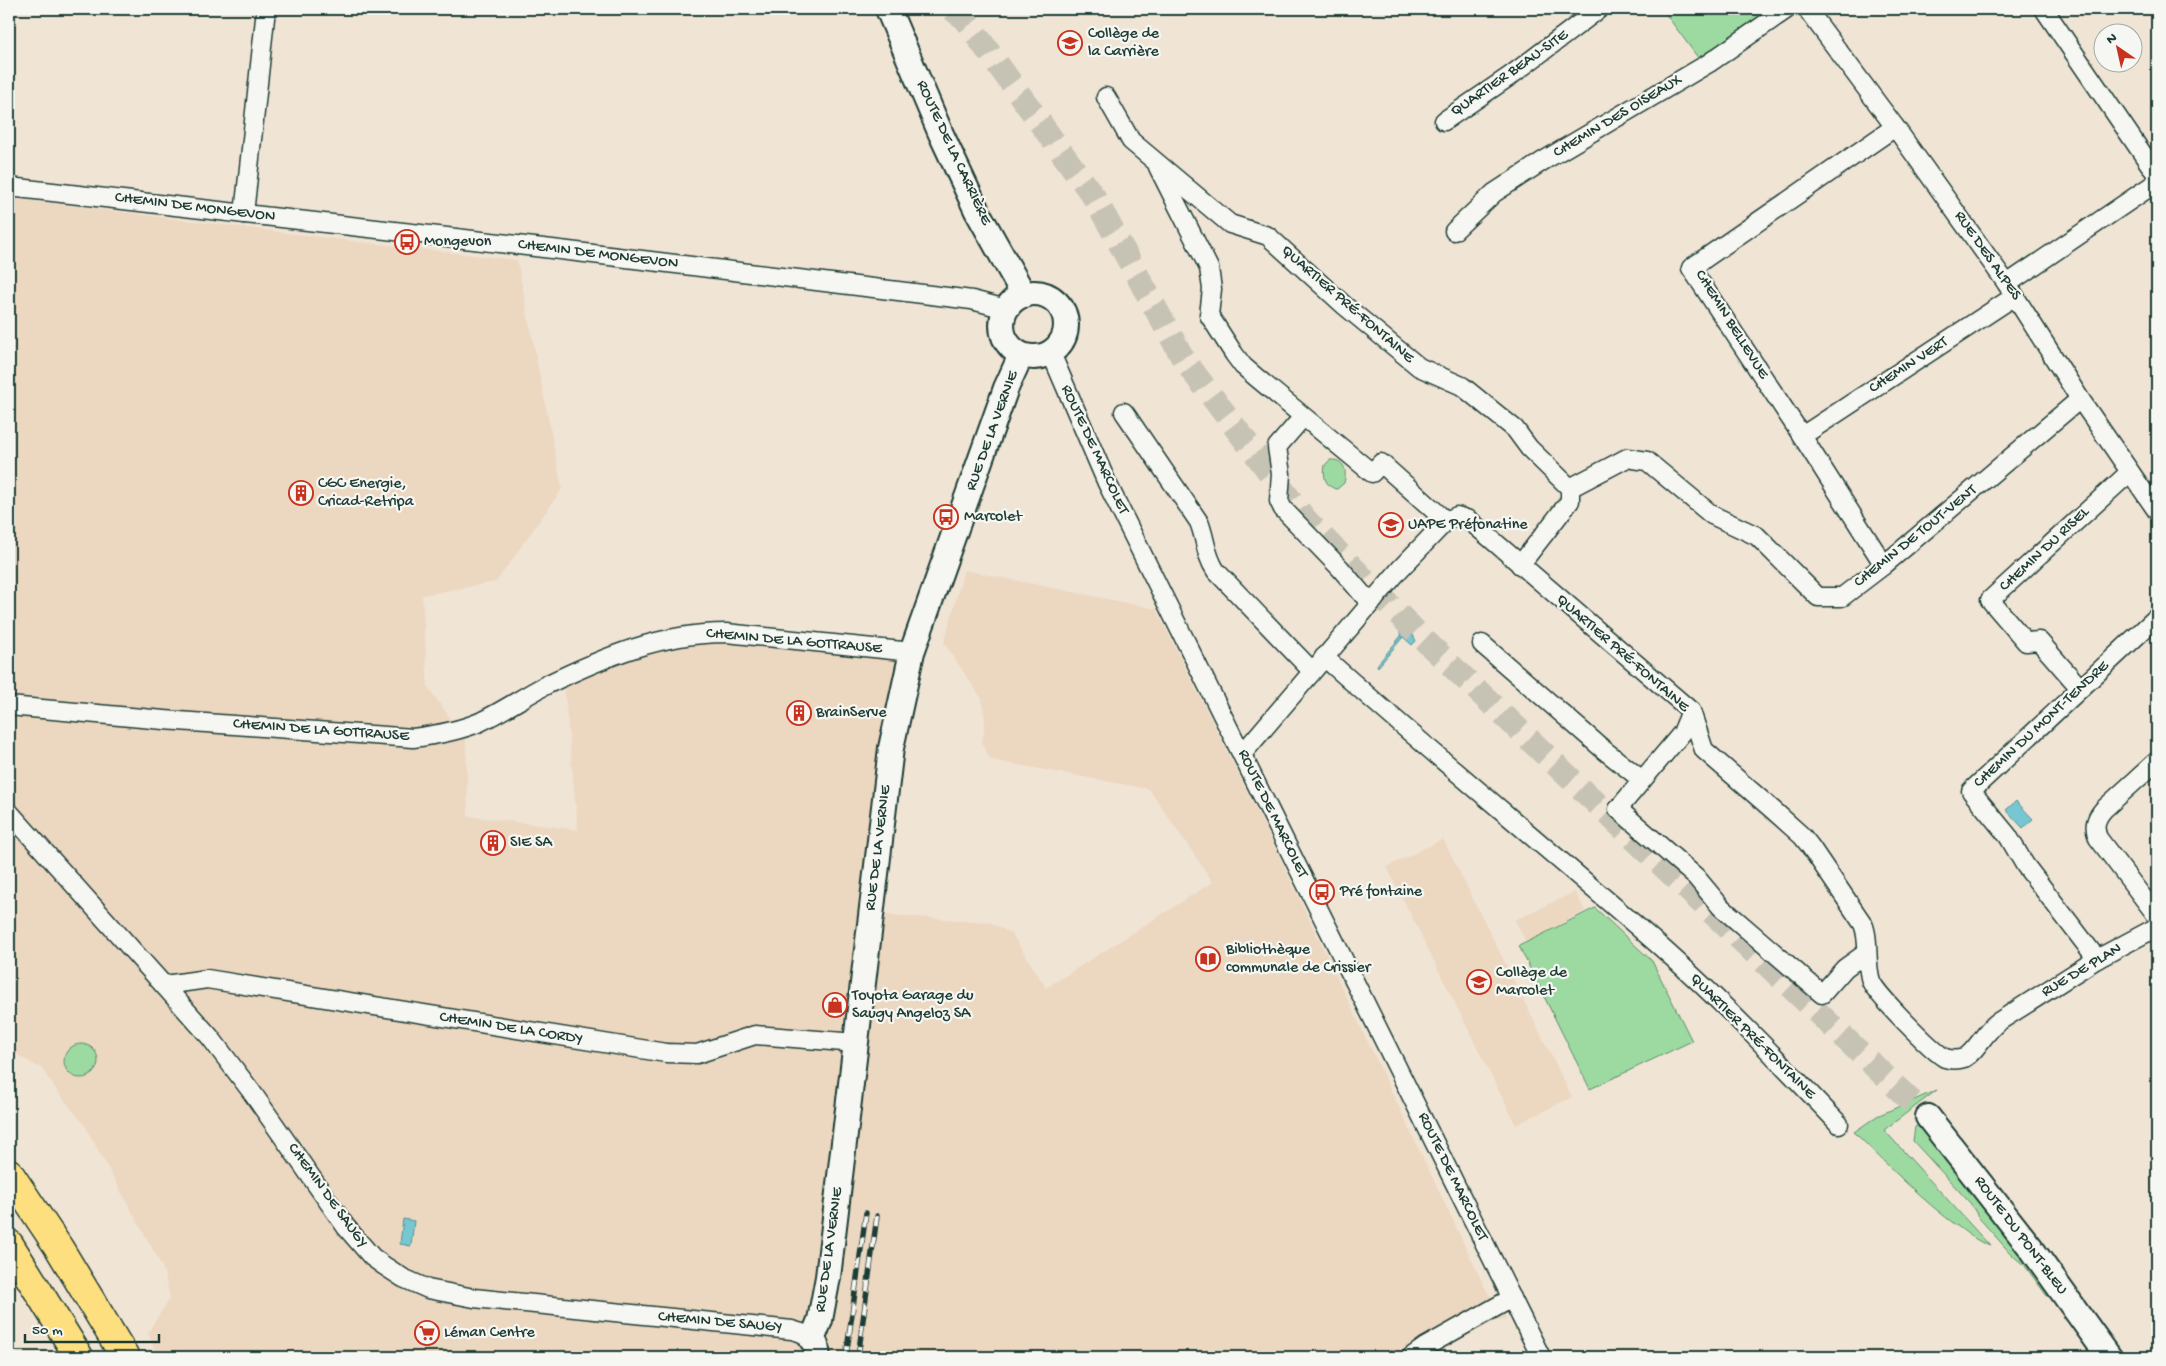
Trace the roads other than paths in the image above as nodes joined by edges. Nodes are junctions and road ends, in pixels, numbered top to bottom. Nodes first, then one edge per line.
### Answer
1 (266, 9) edge
2 (888, 9) edge
3 (1599, 9) edge
4 (1787, 9) edge
5 (1807, 9) edge
6 (2044, 9) edge
7 (1106, 97) dead end
8 (1444, 121) dead end
9 (1895, 127) junction
10 (1155, 161) junction
11 (2157, 175) edge
12 (2157, 182) edge
13 (9, 187) edge
14 (244, 214) junction
15 (1454, 231) dead end
16 (2011, 290) junction
17 (1015, 302) junction
18 (1051, 353) junction
19 (1021, 355) junction
20 (2080, 399) junction
21 (1124, 412) dead end
22 (1303, 418) junction
23 (1802, 436) junction
24 (2130, 472) junction
25 (1570, 488) junction
26 (2157, 511) edge
27 (1446, 521) junction
28 (1520, 566) junction
29 (1884, 566) junction
30 (1374, 600) junction
31 (2157, 617) edge
32 (1482, 644) dead end
33 (912, 652) junction
34 (1324, 656) junction
35 (1312, 671) junction
36 (2080, 688) junction
37 (9, 706) edge
38 (1691, 711) junction
39 (1243, 753) junction
40 (2157, 761) edge
41 (1642, 780) junction
42 (9, 812) edge
43 (2157, 916) edge
44 (2157, 927) edge
45 (1866, 953) junction
46 (2097, 960) junction
47 (165, 985) junction
48 (1986, 1033) joint
49 (856, 1043) junction
50 (1928, 1117) tunnel mouth
51 (1839, 1124) dead end
52 (9, 1173) edge
53 (9, 1244) edge
54 (1512, 1298) junction
55 (815, 1348) edge
56 (121, 1350) edge
57 (79, 1357) edge
58 (1411, 1357) edge
59 (1541, 1357) edge
60 (2109, 1357) edge

1 - 14 street
2 - 17 street, ROUTE DE LA CARRIÈRE
3 - 8 street, QUARTIER BEAU-SITE
4 - 15 street, CHEMIN DES OISEAUX
5 - 9 street, RUE DES ALPES
6 - 11 street
7 - 10 street, QUARTIER PRÉ-FONTAINE
9 - 16 street, RUE DES ALPES
9 - 23 street, CHEMIN BELLEVUE
10 - 22 street
10 - 25 street, QUARTIER PRÉ-FONTAINE
12 - 16 street, CHEMIN VERT
13 - 14 street, CHEMIN DE MONGEVON
14 - 17 street, CHEMIN DE MONGEVON
16 - 20 street, RUE DES ALPES
16 - 23 street, CHEMIN VERT
17 - 18 street
17 - 19 street
18 - 19 street
18 - 39 street, ROUTE DE MARCOLET
19 - 33 street, RUE DE LA VERNIE
20 - 24 street, RUE DES ALPES
20 - 29 street, CHEMIN DE TOUT-VENT
21 - 35 street
22 - 27 street
22 - 30 street
23 - 29 street, CHEMIN BELLEVUE
24 - 26 street, RUE DES ALPES
24 - 36 street, CHEMIN DU RISEL
25 - 28 street
25 - 29 street, CHEMIN DE TOUT-VENT
27 - 28 street, QUARTIER PRÉ-FONTAINE
27 - 30 street
28 - 38 street, QUARTIER PRÉ-FONTAINE
30 - 34 street
31 - 36 street, CHEMIN DU MONT-TENDRE
32 - 41 street
33 - 37 street, CHEMIN DE LA GOTTRAUSE
33 - 49 street, RUE DE LA VERNIE
34 - 35 street
34 - 51 street, QUARTIER PRÉ-FONTAINE
35 - 39 street
36 - 46 street, CHEMIN DU MONT-TENDRE
38 - 41 street
38 - 45 street, QUARTIER PRÉ-FONTAINE
39 - 54 street, ROUTE DE MARCOLET
40 - 43 street
41 - 45 street
42 - 47 street, CHEMIN DE SAUGY
44 - 46 street, RUE DE PLAN
45 - 48 street, QUARTIER PRÉ-FONTAINE
46 - 48 street, RUE DE PLAN
47 - 49 street, CHEMIN DE LA CORDY
47 - 55 street, CHEMIN DE SAUGY
49 - 55 street, RUE DE LA VERNIE
50 - 60 street, ROUTE DU PONT-BLEU
52 - 56 highway
53 - 57 highway
54 - 58 street
54 - 59 street, ROUTE DE MARCOLET

